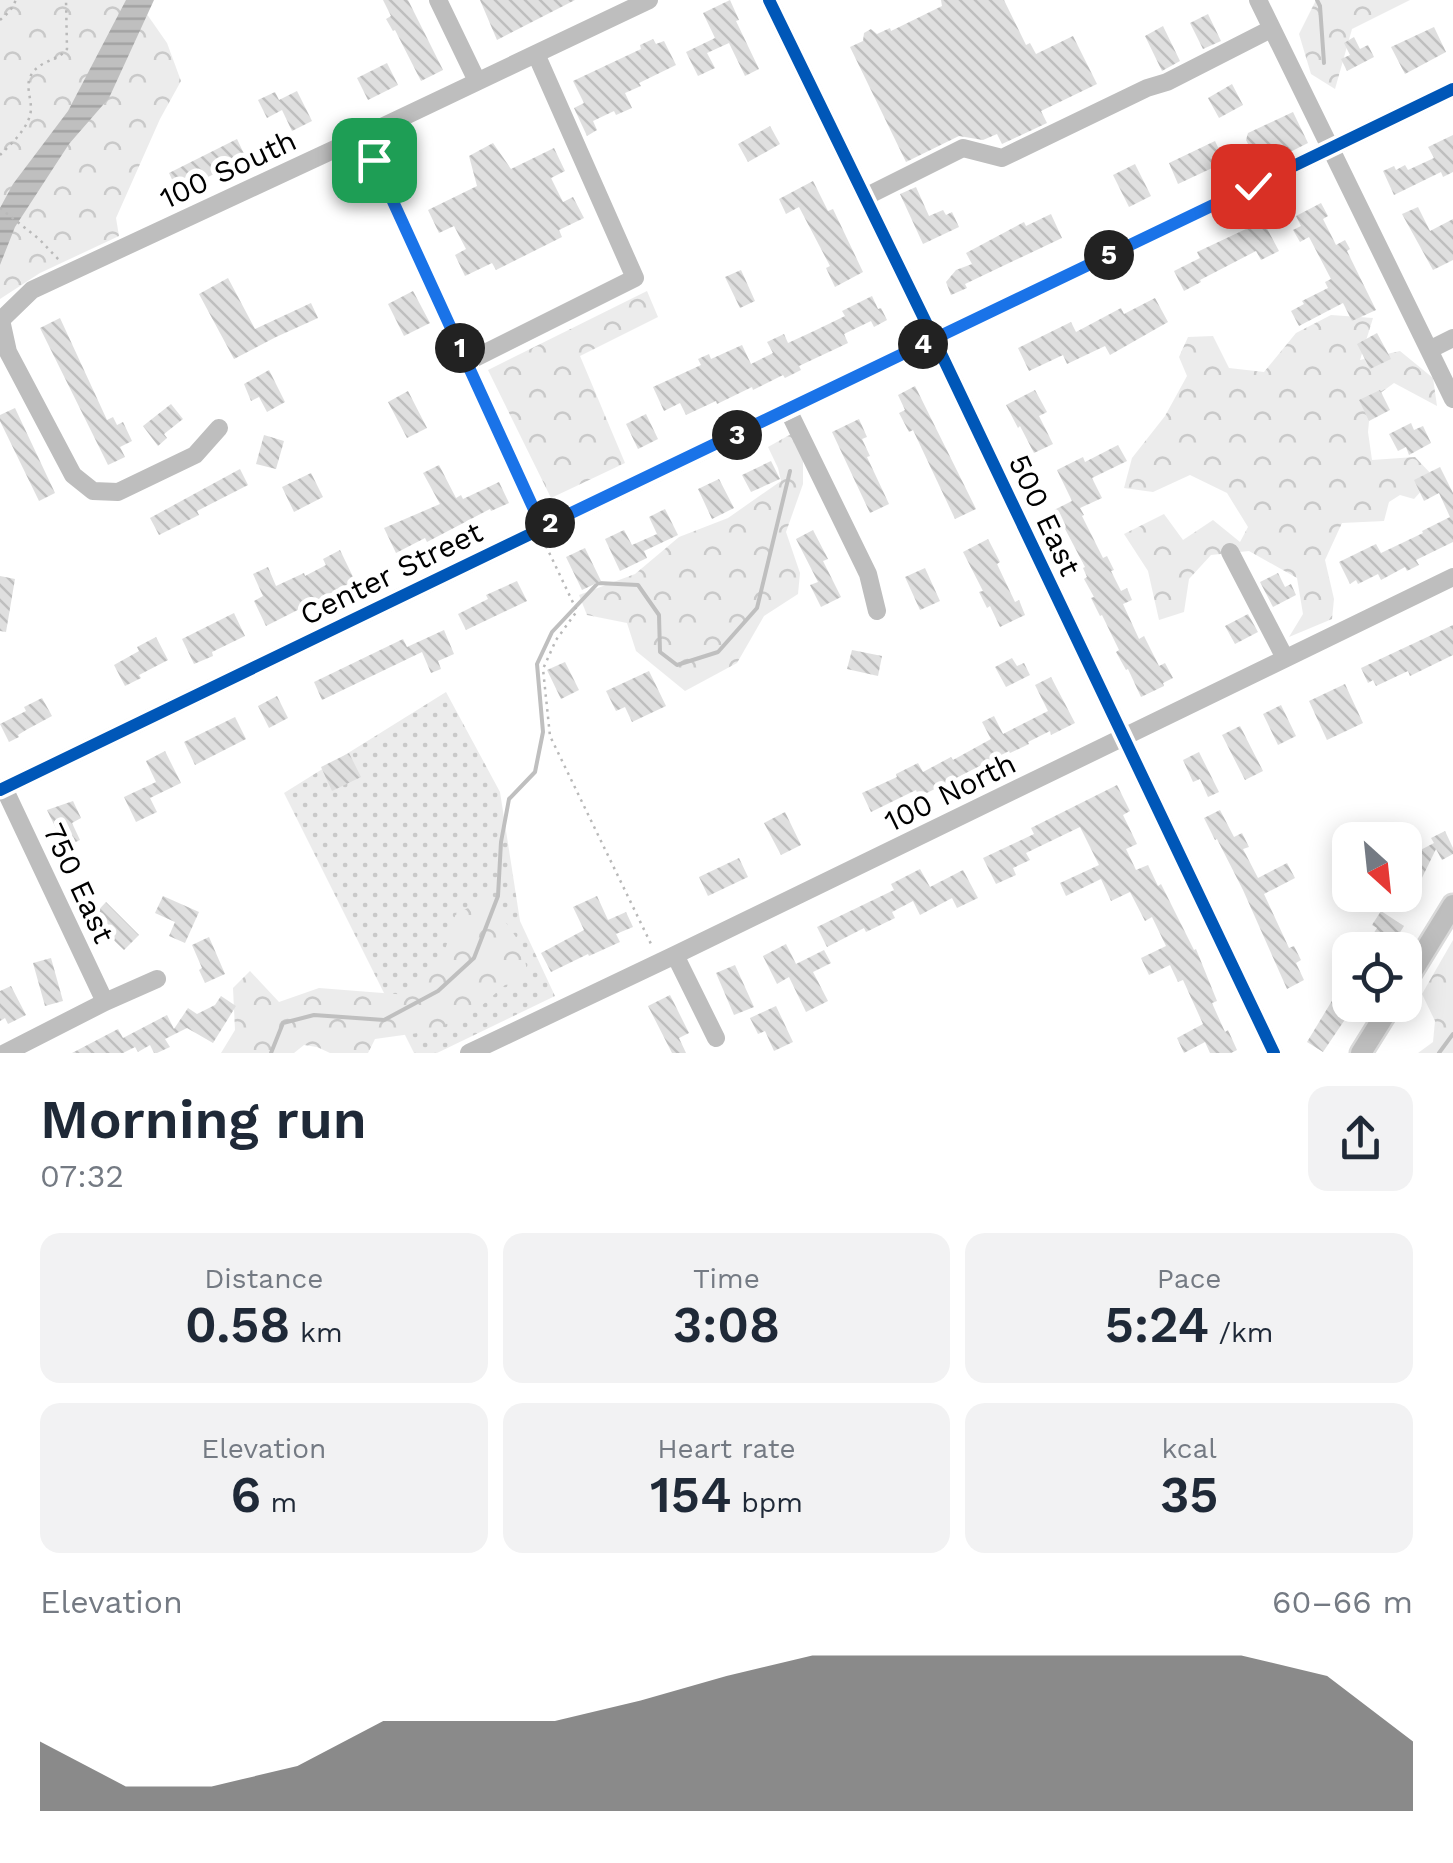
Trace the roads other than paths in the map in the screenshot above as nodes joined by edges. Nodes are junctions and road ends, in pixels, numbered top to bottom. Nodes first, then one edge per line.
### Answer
1 (438, 0) edge
2 (649, 0) edge
3 (769, 0) edge
4 (1258, 0) edge
5 (1272, 29) junction
6 (536, 54) junction
7 (476, 81) junction
8 (1453, 89) edge
9 (363, 136) junction
10 (1332, 148) junction
11 (865, 197) junction
12 (2, 320) edge
13 (1453, 338) edge
14 (934, 339) junction
15 (1429, 350) junction
16 (466, 362) junction
17 (1453, 399) edge
18 (788, 410) junction
19 (219, 428) dead end
20 (542, 527) junction
21 (1230, 552) dead end
22 (1453, 577) edge
23 (877, 611) dead end
24 (1285, 658) junction
25 (1123, 738) junction
26 (2, 789) edge
27 (1453, 905) edge
28 (675, 955) junction
29 (1422, 955) edge
30 (156, 979) dead end
31 (105, 1002) junction
32 (1380, 1022) edge
33 (716, 1038) dead end
34 (471, 1052) edge
35 (4, 1053) edge
36 (1274, 1053) edge
37 (1361, 1053) edge

1 - 7 street
2 - 6 street, 100 South
3 - 11 street, 500 East
4 - 5 street
5 - 10 street
5 - 11 street
6 - 7 street, 100 South
6 - 16 street
7 - 9 street, 100 South
8 - 10 street, Center Street
9 - 12 street, 100 South
9 - 16 street
10 - 14 street, Center Street
10 - 15 street
11 - 14 street, 500 East
12 - 19 street
13 - 15 street
14 - 18 street, Center Street
14 - 25 street, 500 East
15 - 17 street
16 - 20 street
18 - 20 street, Center Street
18 - 23 street
20 - 26 street, Center Street
21 - 24 street
22 - 24 street, 100 North
24 - 25 street, 100 North
25 - 28 street, 100 North
25 - 36 street, 500 East
26 - 31 street, 750 East
27 - 29 main road
28 - 33 street
28 - 34 street, 100 North
30 - 31 street
31 - 35 street
32 - 37 main road

